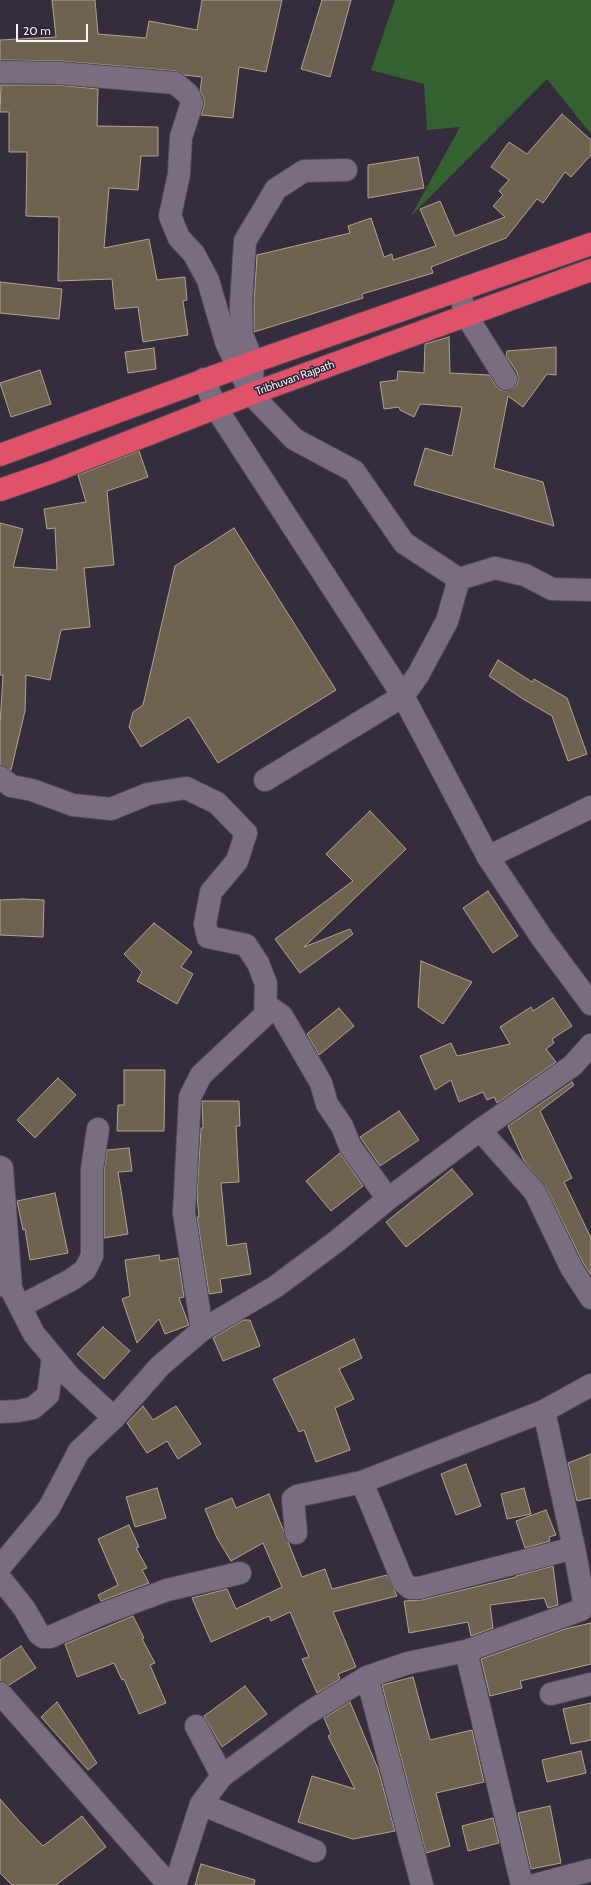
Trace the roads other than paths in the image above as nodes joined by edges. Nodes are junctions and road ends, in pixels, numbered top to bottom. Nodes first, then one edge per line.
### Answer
1 (0, 72) edge
2 (346, 170) dead end
3 (591, 244) edge
4 (591, 270) edge
5 (459, 291) junction
6 (466, 315) junction
7 (246, 365) junction
8 (204, 379) junction
9 (506, 379) dead end
10 (251, 394) junction
11 (216, 408) junction
12 (0, 454) edge
13 (0, 490) edge
14 (459, 579) junction
15 (591, 590) edge
16 (403, 696) junction
17 (0, 777) edge
18 (265, 780) dead end
19 (591, 807) edge
20 (488, 857) junction
21 (591, 1004) edge
22 (266, 1005) junction
23 (591, 1045) edge
24 (98, 1129) dead end
25 (480, 1130) junction
26 (0, 1167) edge
27 (388, 1199) junction
28 (11, 1293) edge
29 (591, 1298) edge
30 (202, 1330) junction
31 (53, 1357) junction
32 (591, 1385) edge
33 (544, 1411) junction
34 (0, 1412) edge
35 (114, 1418) junction
36 (362, 1482) junction
37 (296, 1533) dead end
38 (574, 1548) junction
39 (0, 1567) edge
40 (240, 1573) dead end
41 (0, 1578) edge
42 (466, 1651) junction
43 (367, 1676) junction
44 (591, 1684) edge
45 (0, 1693) edge
46 (551, 1694) dead end
47 (196, 1726) dead end
48 (222, 1776) junction
49 (201, 1804) junction
50 (315, 1851) dead end
51 (591, 1870) edge
52 (168, 1885) edge
53 (175, 1885) edge
54 (422, 1885) edge
55 (535, 1885) edge

1 - 7 street
2 - 7 street
3 - 5 highway
4 - 6 highway, Tribhuvan Rajpath
5 - 6 street
5 - 7 highway
6 - 9 street
6 - 10 highway, Tribhuvan Rajpath
7 - 8 highway
7 - 10 street
8 - 11 street
8 - 12 highway
10 - 11 highway, Tribhuvan Rajpath
10 - 14 street
11 - 13 highway, Tribhuvan Rajpath
11 - 16 street
14 - 15 street
14 - 16 street
16 - 18 street
16 - 20 street
17 - 22 street
19 - 20 street
20 - 21 street
22 - 27 street
22 - 30 street
23 - 25 street
24 - 28 street
25 - 27 street
25 - 29 street
26 - 28 street
27 - 30 street
28 - 31 street
30 - 35 street
31 - 34 street
31 - 35 street
32 - 33 street
33 - 36 street
33 - 38 street
35 - 39 street
36 - 37 street
36 - 38 street
38 - 42 street
40 - 41 street
42 - 43 street
42 - 55 street
43 - 48 street
43 - 54 street
44 - 46 street
45 - 52 street
47 - 48 street
48 - 49 street
49 - 50 street
49 - 53 street
51 - 55 street

